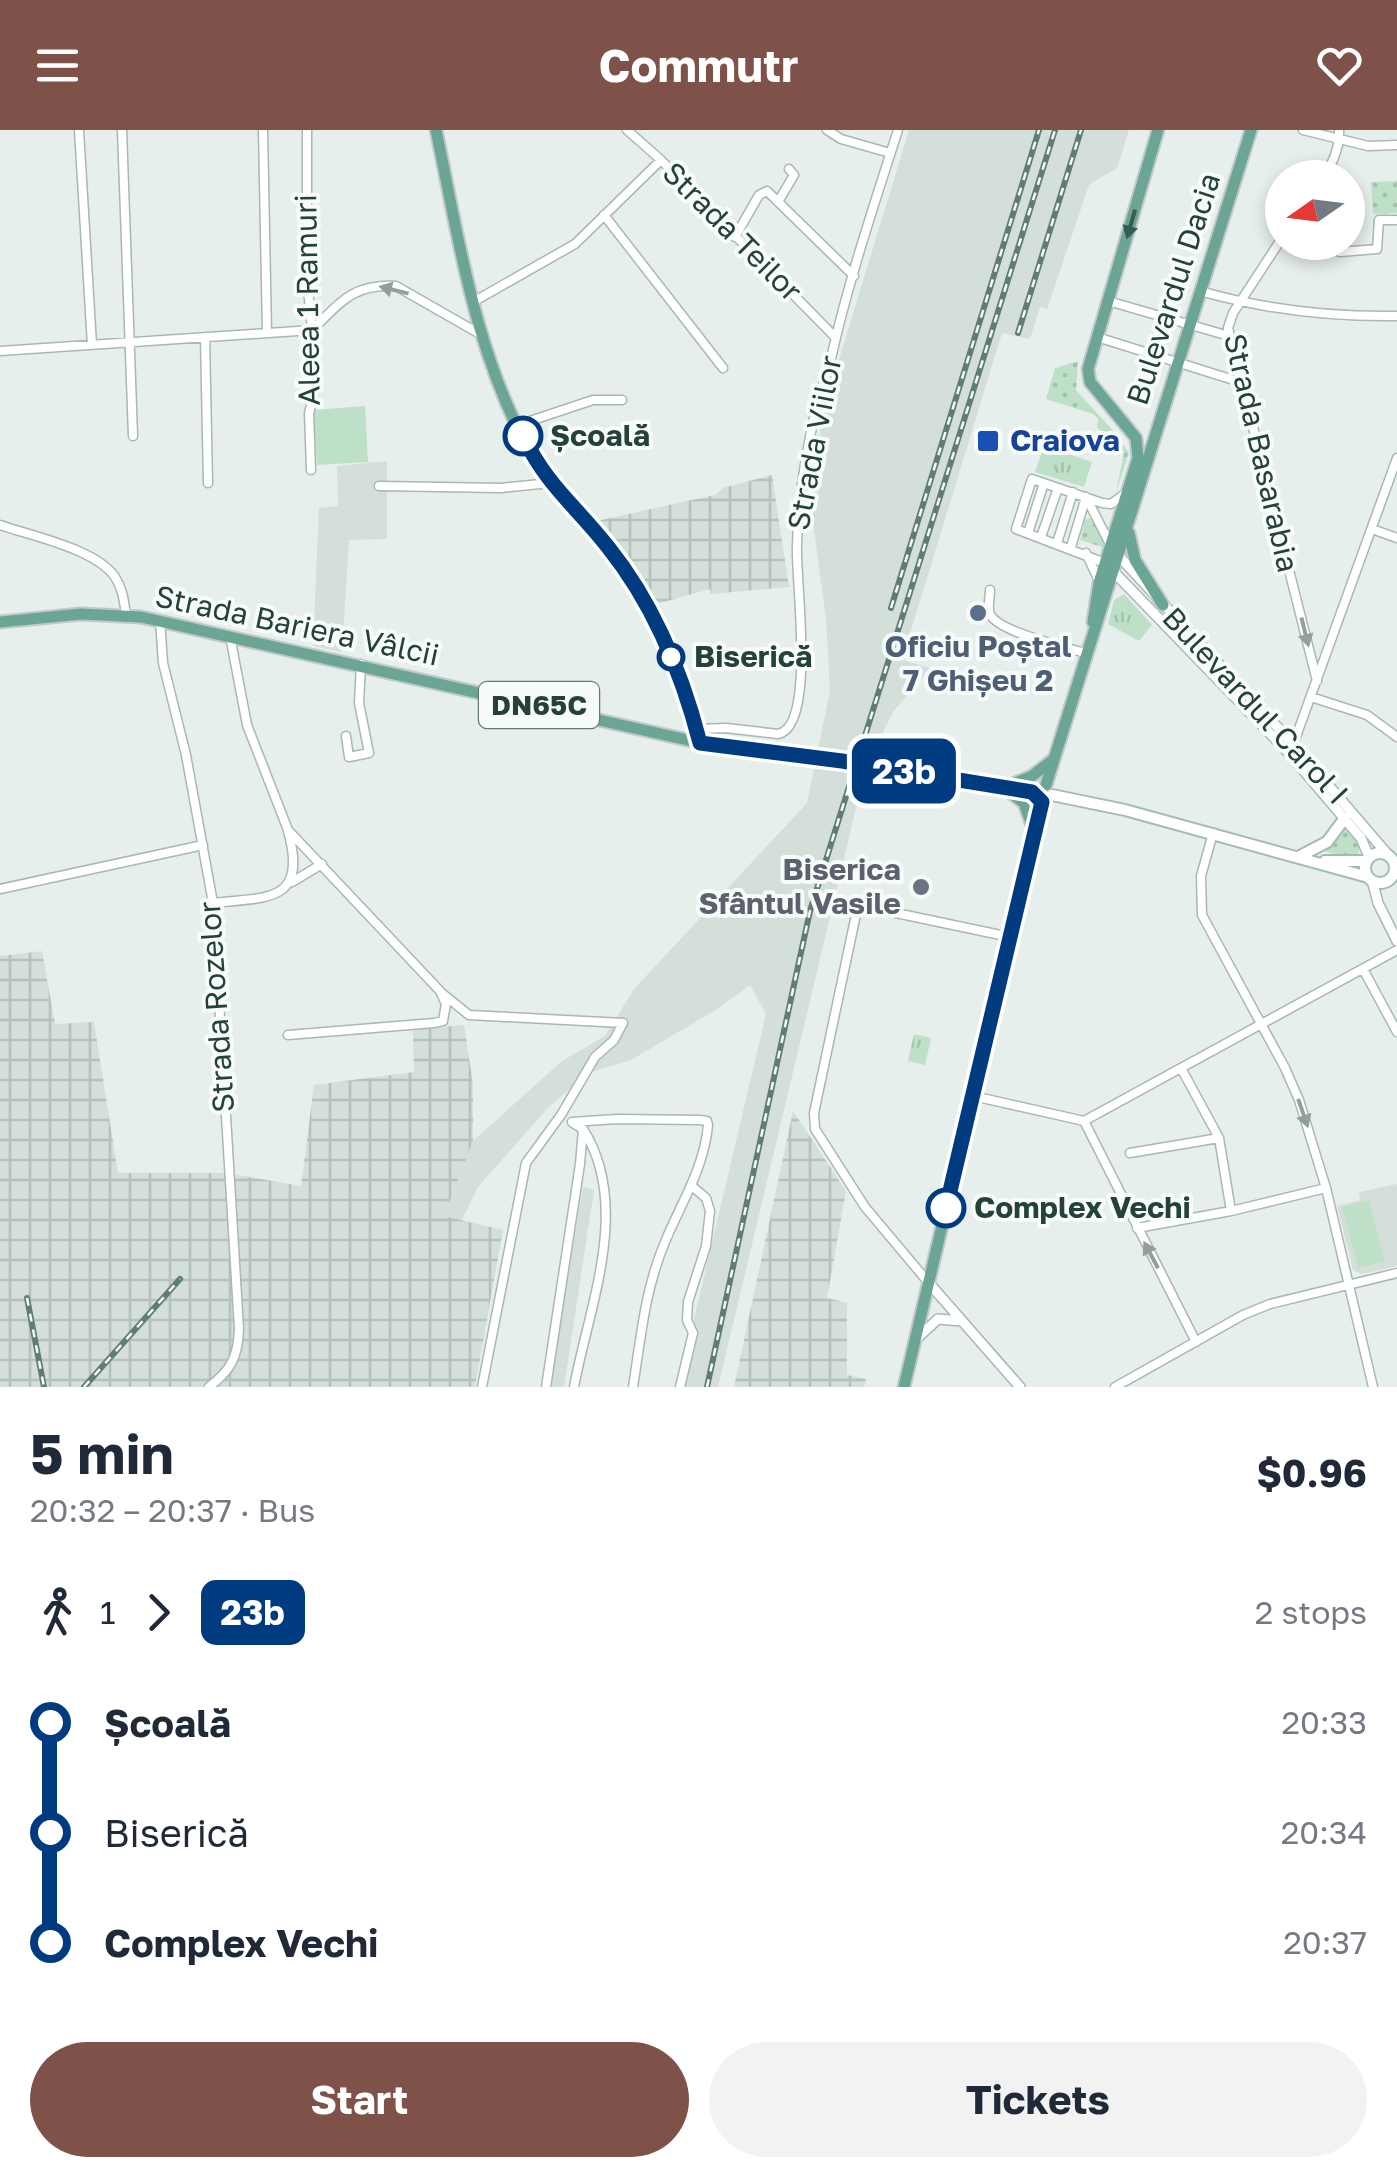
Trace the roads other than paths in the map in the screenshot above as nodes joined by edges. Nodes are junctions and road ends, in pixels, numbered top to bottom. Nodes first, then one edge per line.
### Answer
1 (79, 130) edge
2 (122, 130) edge
3 (263, 130) edge
4 (307, 130) edge
5 (436, 130) edge
6 (627, 130) edge
7 (826, 130) edge
8 (898, 130) edge
9 (1158, 130) edge
10 (1251, 130) edge
11 (1302, 130) edge
12 (1339, 130) edge
13 (1340, 141) junction
14 (1397, 145) edge
15 (890, 152) junction
16 (661, 160) junction
17 (1333, 160) edge
18 (789, 169) dead end
19 (778, 202) junction
20 (604, 215) junction
21 (1397, 220) edge
22 (735, 237) junction
23 (1365, 250) edge
24 (1268, 260) edge
25 (854, 276) junction
26 (1200, 291) junction
27 (1108, 301) junction
28 (473, 302) junction
29 (1240, 302) junction
30 (1397, 316) edge
31 (1188, 326) junction
32 (312, 330) junction
33 (266, 333) junction
34 (480, 334) junction
35 (206, 336) junction
36 (1228, 336) junction
37 (835, 337) junction
38 (1097, 338) junction
39 (0, 339) edge
40 (128, 341) junction
41 (92, 345) junction
42 (0, 350) edge
43 (1177, 362) junction
44 (722, 368) dead end
45 (1240, 382) junction
46 (622, 400) dead end
47 (518, 425) junction
48 (1154, 434) junction
49 (133, 436) dead end
50 (1136, 438) junction
51 (1397, 458) edge
52 (312, 470) dead end
53 (208, 483) dead end
54 (550, 483) junction
55 (1044, 483) junction
56 (379, 486) dead end
57 (1058, 488) junction
58 (1128, 490) junction
59 (1072, 492) junction
60 (1086, 496) junction
61 (1129, 523) junction
62 (0, 525) edge
63 (1372, 528) junction
64 (1028, 533) junction
65 (1041, 537) junction
66 (1397, 538) edge
67 (1057, 542) junction
68 (1110, 546) junction
69 (1072, 548) junction
70 (1086, 553) junction
71 (1120, 558) junction
72 (1105, 563) junction
73 (1114, 574) junction
74 (1099, 583) junction
75 (990, 590) dead end
76 (1163, 605) junction
77 (126, 615) junction
78 (160, 620) junction
79 (0, 622) edge
80 (230, 636) junction
81 (1091, 636) junction
82 (1086, 653) junction
83 (361, 664) junction
84 (1317, 681) junction
85 (1311, 697) junction
86 (697, 729) junction
87 (346, 736) dead end
88 (1397, 737) edge
89 (700, 743) junction
90 (1290, 748) junction
91 (816, 757) tunnel mouth
92 (1054, 759) junction
93 (869, 765) tunnel mouth
94 (1003, 788) junction
95 (1044, 794) junction
96 (1345, 818) junction
97 (288, 830) junction
98 (1212, 833) junction
99 (1034, 835) junction
100 (203, 845) junction
101 (1300, 856) junction
102 (1368, 859) junction
103 (1319, 861) junction
104 (322, 864) junction
105 (1394, 864) edge
106 (1374, 880) junction
107 (288, 884) junction
108 (0, 889) edge
109 (1397, 889) edge
110 (212, 904) junction
111 (1010, 937) junction
112 (1397, 941) edge
113 (1397, 950) edge
114 (1363, 969) junction
115 (440, 991) junction
116 (1261, 1025) junction
117 (1397, 1032) edge
118 (288, 1035) dead end
119 (1181, 1068) junction
120 (972, 1096) junction
121 (561, 1115) junction
122 (1084, 1121) junction
123 (572, 1122) junction
124 (583, 1129) junction
125 (1218, 1138) junction
126 (1130, 1153) dead end
127 (693, 1187) junction
128 (1326, 1188) junction
129 (1231, 1212) junction
130 (1136, 1228) junction
131 (1397, 1273) edge
132 (928, 1282) junction
133 (1350, 1284) junction
134 (964, 1322) junction
135 (914, 1342) junction
136 (1196, 1342) junction
137 (208, 1387) edge
138 (482, 1387) edge
139 (546, 1387) edge
140 (574, 1387) edge
141 (632, 1387) edge
142 (680, 1387) edge
143 (904, 1387) edge
144 (1020, 1387) edge
145 (1115, 1387) edge
146 (1373, 1387) edge

1 - 41 street
2 - 40 street
3 - 33 street
4 - 32 street, Aleea 1 Ramuri
5 - 28 main road
6 - 16 street, Strada Teilor
7 - 15 street
8 - 15 street, Strada Viilor
9 -> 27 main road
10 - 26 main road, Bulevardul Dacia
11 - 13 street
12 - 13 street
13 - 14 street
13 - 17 street
15 - 25 street, Strada Viilor
16 - 20 street
16 - 22 street, Strada Teilor
18 - 19 street
19 - 22 street
19 - 25 street
20 - 28 street
20 - 44 street
21 - 23 street
22 - 37 street, Strada Teilor
24 - 29 street, Strada Basarabia
25 - 37 street, Strada Viilor
26 - 29 street
26 - 31 main road, Bulevardul Dacia
27 - 31 street
27 - 38 main road
28 - 34 main road
29 - 30 street
29 - 36 street, Strada Basarabia
31 - 36 street
31 - 43 main road, Bulevardul Dacia
32 - 33 street
34 -> 32 street
32 - 52 street, Aleea 1 Ramuri
33 - 35 street
34 - 47 main road
35 - 40 street
35 - 53 street
36 - 45 street, Strada Basarabia
37 - 86 street, Strada Viilor
38 - 43 street
38 - 50 main road
39 - 42 street
40 - 41 street
40 - 49 street
41 - 42 street
43 - 45 street
43 - 48 main road, Bulevardul Dacia
45 -> 84 street, Strada Basarabia
46 - 47 street
47 - 54 main road
48 - 50 main road
48 - 61 main road, Bulevardul Dacia
50 - 58 main road, Bulevardul Dacia
51 - 63 street
54 - 56 street
54 - 86 main road
55 - 57 street
55 - 64 street
55 - 64 street
57 - 59 street
57 - 65 street
58 - 60 street
58 - 68 main road, Bulevardul Dacia
59 - 60 street
59 - 67 street
60 - 68 street
60 - 69 street
61 - 71 main road, Bulevardul Dacia
61 - 76 main road
62 - 77 street
63 - 66 street
63 - 84 street
64 - 65 street
65 - 67 street
67 - 69 street
68 - 71 street, Bulevardul Carol I
68 - 72 main road, Bulevardul Dacia
69 - 70 street
70 - 72 street
70 - 74 street
71 - 73 main road, Bulevardul Dacia
71 - 76 street, Bulevardul Carol I
72 - 73 street, Bulevardul Carol I
72 - 74 main road, Bulevardul Dacia
73 - 81 main road, Bulevardul Dacia
73 - 90 street, Bulevardul Carol I
74 - 81 main road, Bulevardul Dacia
75 - 82 street
76 - 90 street, Bulevardul Carol I
77 - 78 main road, Strada Bariera Vâlcii / DN65C
77 - 79 main road, Strada Bariera Vâlcii / DN65C
78 - 80 main road, Strada Bariera Vâlcii / DN65C
78 - 100 street, Strada Rozelor
80 - 83 main road, Strada Bariera Vâlcii / DN65C
80 - 97 street
81 - 82 main road, Bulevardul Dacia
82 - 92 main road, Bulevardul Dacia
83 - 87 street
83 - 89 main road, Strada Bariera Vâlcii / DN65C
84 - 85 street
85 - 88 street
85 - 90 street
86 - 89 main road
89 - 91 main road, Strada Bariera Vâlcii / DN65C
90 - 96 street, Bulevardul Carol I
90 - 105 street, Bulevardul Carol I
92 - 94 main road
92 - 95 main road, Bulevardul Dacia
93 - 94 main road
94 - 95 main road
94 - 99 main road
95 - 98 main road
95 - 99 main road, Bulevardul Dacia
96 - 101 main road
96 - 102 street, Bulevardul Carol I
97 - 104 street
97 - 107 street
98 - 101 main road
98 - 116 street
99 - 111 main road, Bulevardul Dacia
100 - 108 street
100 - 110 street, Strada Rozelor
101 - 103 main road
102 - 103 main road
102 - 105 main road
102 - 106 main road
103 - 106 main road
104 - 107 street
104 - 115 street
105 - 106 main road
106 - 109 main road
106 - 112 street
107 - 110 street
110 - 137 street, Strada Rozelor
111 - 120 main road, Bulevardul Dacia
111 - 132 street
113 - 114 street
114 - 116 street
114 - 117 street
115 - 118 street
115 - 121 street
116 - 119 street
116 -> 128 street
119 - 122 street
119 - 125 street
120 - 122 street
120 - 132 main road, Bulevardul Dacia
121 - 123 street
121 - 138 street
122 - 130 street
123 - 124 street
123 - 127 street
124 - 139 street
124 - 140 street
125 - 126 street
125 - 129 street
127 - 141 street
127 - 142 street
128 - 129 street
128 - 133 street
129 - 130 street
136 -> 130 street
131 - 133 street
132 - 134 street
132 - 135 main road, Bulevardul Dacia
133 - 136 street
133 - 146 street
134 - 135 street
134 - 144 street
135 - 143 main road, Bulevardul Dacia
136 - 145 street

